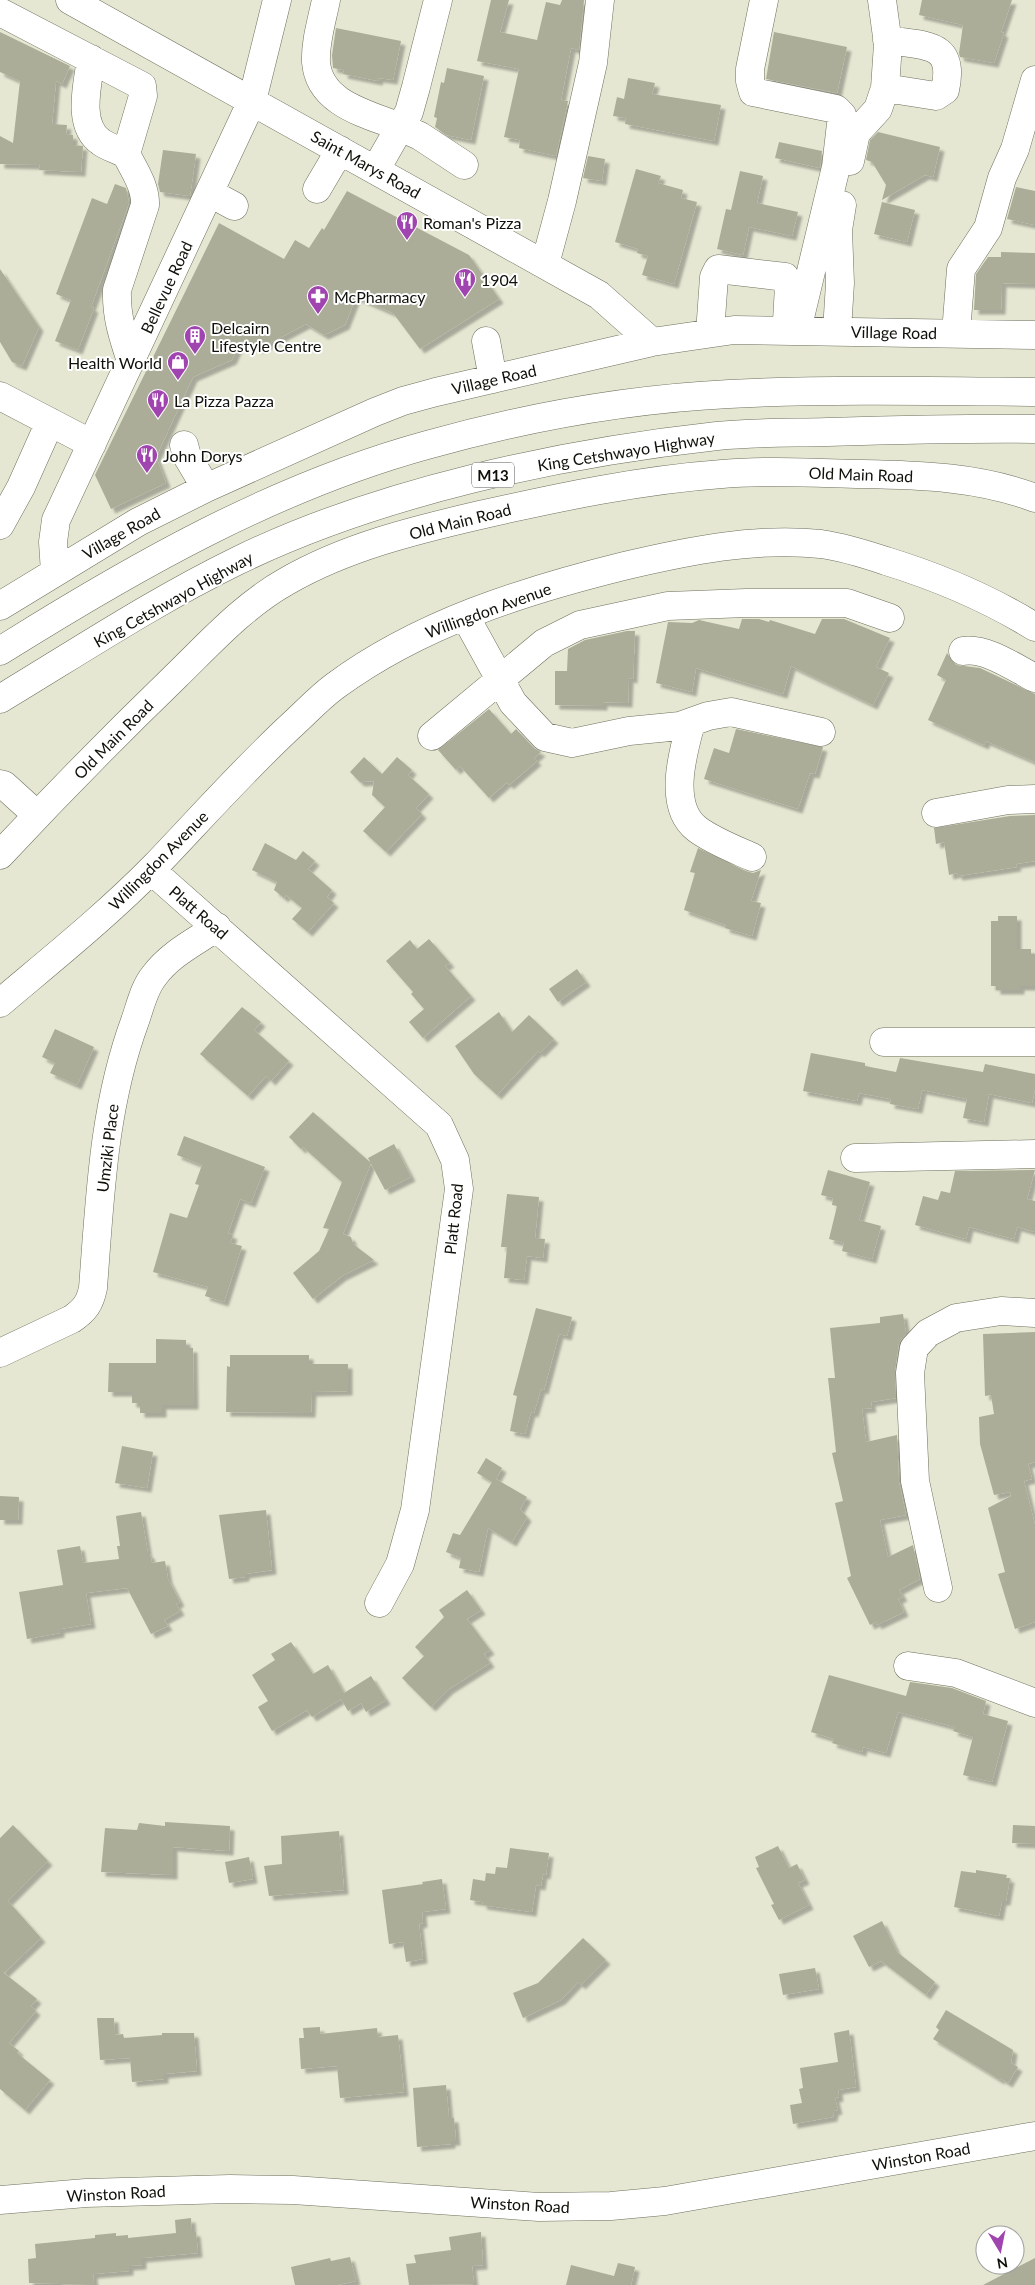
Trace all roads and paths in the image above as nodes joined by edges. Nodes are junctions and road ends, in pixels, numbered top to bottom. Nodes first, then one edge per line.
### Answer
1 (70, 0) edge
2 (277, 0) edge
3 (326, 0) edge
4 (438, 0) edge
5 (600, 0) edge
6 (764, 0) edge
7 (882, 0) edge
8 (0, 12) edge
9 (887, 40) junction
10 (91, 59) junction
11 (1035, 80) edge
12 (885, 88) junction
13 (252, 101) junction
14 (408, 131) junction
15 (340, 150) junction
16 (126, 154) junction
17 (464, 165) dead end
18 (383, 174) junction
19 (317, 189) dead end
20 (210, 193) junction
21 (234, 206) dead end
22 (545, 264) junction
23 (792, 330) junction
24 (837, 331) junction
25 (710, 333) junction
26 (956, 333) junction
27 (1035, 335) edge
28 (486, 341) dead end
29 (652, 342) junction
30 (131, 361) junction
31 (493, 379) junction
32 (1035, 392) edge
33 (0, 396) edge
34 (50, 422) junction
35 (1035, 429) edge
36 (92, 444) junction
37 (184, 444) dead end
38 (206, 488) junction
39 (1035, 498) edge
40 (0, 526) edge
41 (54, 572) junction
42 (0, 606) edge
43 (465, 616) junction
44 (890, 618) dead end
45 (1035, 627) edge
46 (0, 651) edge
47 (963, 651) dead end
48 (499, 678) junction
49 (1035, 678) edge
50 (0, 699) edge
51 (692, 723) junction
52 (821, 732) dead end
53 (432, 736) dead end
54 (0, 784) edge
55 (1035, 799) edge
56 (936, 812) dead end
57 (38, 815) junction
58 (0, 855) edge
59 (752, 857) dead end
60 (151, 870) junction
61 (217, 927) junction
62 (0, 1003) edge
63 (884, 1042) dead end
64 (1035, 1042) edge
65 (1035, 1154) edge
66 (855, 1158) dead end
67 (1035, 1313) edge
68 (0, 1353) edge
69 (938, 1588) dead end
70 (379, 1603) dead end
71 (908, 1666) dead end
72 (1035, 1703) edge
73 (1035, 2136) edge
74 (0, 2200) edge

1 - 13 main road, Saint Marys Road
2 - 13 main road, Bellevue Road
3 - 14 main road
4 - 14 main road
5 - 22 main road
6 - 23 main road
7 - 9 main road
8 - 10 main road
9 - 12 main road
9 - 12 main road
10 - 16 main road
10 - 16 main road
11 - 26 main road
12 - 24 main road
13 - 15 main road, Saint Marys Road
13 - 20 main road, Bellevue Road
14 - 17 main road
14 - 18 main road
15 - 18 main road, Saint Marys Road
15 - 19 main road
16 - 30 main road
18 - 22 main road, Saint Marys Road
20 - 21 main road
20 - 30 main road, Bellevue Road
22 - 29 main road, Saint Marys Road
23 - 24 main road, Village Road
23 - 25 main road, Village Road
23 - 25 main road
24 - 26 main road, Village Road
25 - 29 main road, Village Road
26 - 27 main road, Village Road
28 - 31 main road
29 - 31 main road, Village Road
30 - 36 main road, Bellevue Road
31 - 38 main road, Village Road
32 - 46 main road
33 - 34 main road
34 - 36 main road
34 - 40 main road
35 - 50 main road, King Cetshwayo Highway / M13
36 - 41 main road, Bellevue Road
37 - 38 main road
38 - 41 main road, Village Road
39 - 57 main road, Old Main Road
41 - 42 main road, Village Road
43 - 45 main road, Willingdon Avenue
43 - 48 main road
43 - 60 main road, Willingdon Avenue
44 - 48 main road
47 - 49 main road
48 - 51 main road
48 - 53 main road
51 - 52 main road
51 - 59 main road
54 - 57 main road
55 - 56 main road
57 - 58 main road, Old Main Road
60 - 61 main road, Platt Road
60 - 62 main road, Willingdon Avenue
61 - 68 main road, Umziki Place
61 - 70 main road, Platt Road
63 - 64 main road
65 - 66 main road
67 - 69 main road
71 - 72 main road
73 - 74 main road, Winston Road

